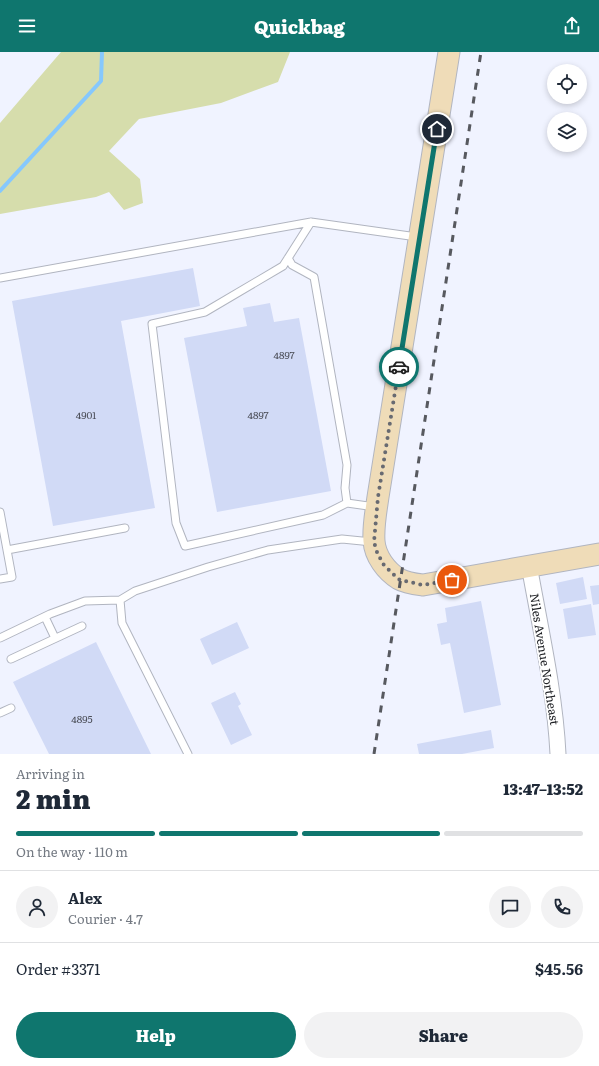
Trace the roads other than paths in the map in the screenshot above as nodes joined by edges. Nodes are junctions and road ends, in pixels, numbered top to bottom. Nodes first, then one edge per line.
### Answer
1 (449, 52) edge
2 (311, 222) junction
3 (420, 237) junction
4 (288, 258) junction
5 (0, 278) edge
6 (347, 503) junction
7 (376, 507) junction
8 (0, 512) edge
9 (125, 528) dead end
10 (374, 542) junction
11 (7, 550) junction
12 (599, 554) edge
13 (529, 565) junction
14 (0, 579) edge
15 (120, 600) junction
16 (45, 617) junction
17 (82, 626) dead end
18 (0, 638) edge
19 (55, 638) junction
20 (11, 659) dead end
21 (11, 708) dead end
22 (0, 713) edge
23 (188, 754) edge
24 (558, 754) edge

1 - 3 street
2 - 3 lane
2 - 4 lane
2 - 5 lane
3 - 7 street
4 - 6 lane
4 - 6 lane
6 - 7 lane
7 - 10 street
8 - 11 lane
9 - 11 lane
10 - 13 street
10 - 15 lane
11 - 14 lane
12 - 13 street
13 - 24 street, Niles Avenue Northeast
15 - 16 lane
15 - 23 lane
16 - 18 lane
16 - 19 lane
17 - 19 lane
19 - 20 lane
21 - 22 lane

